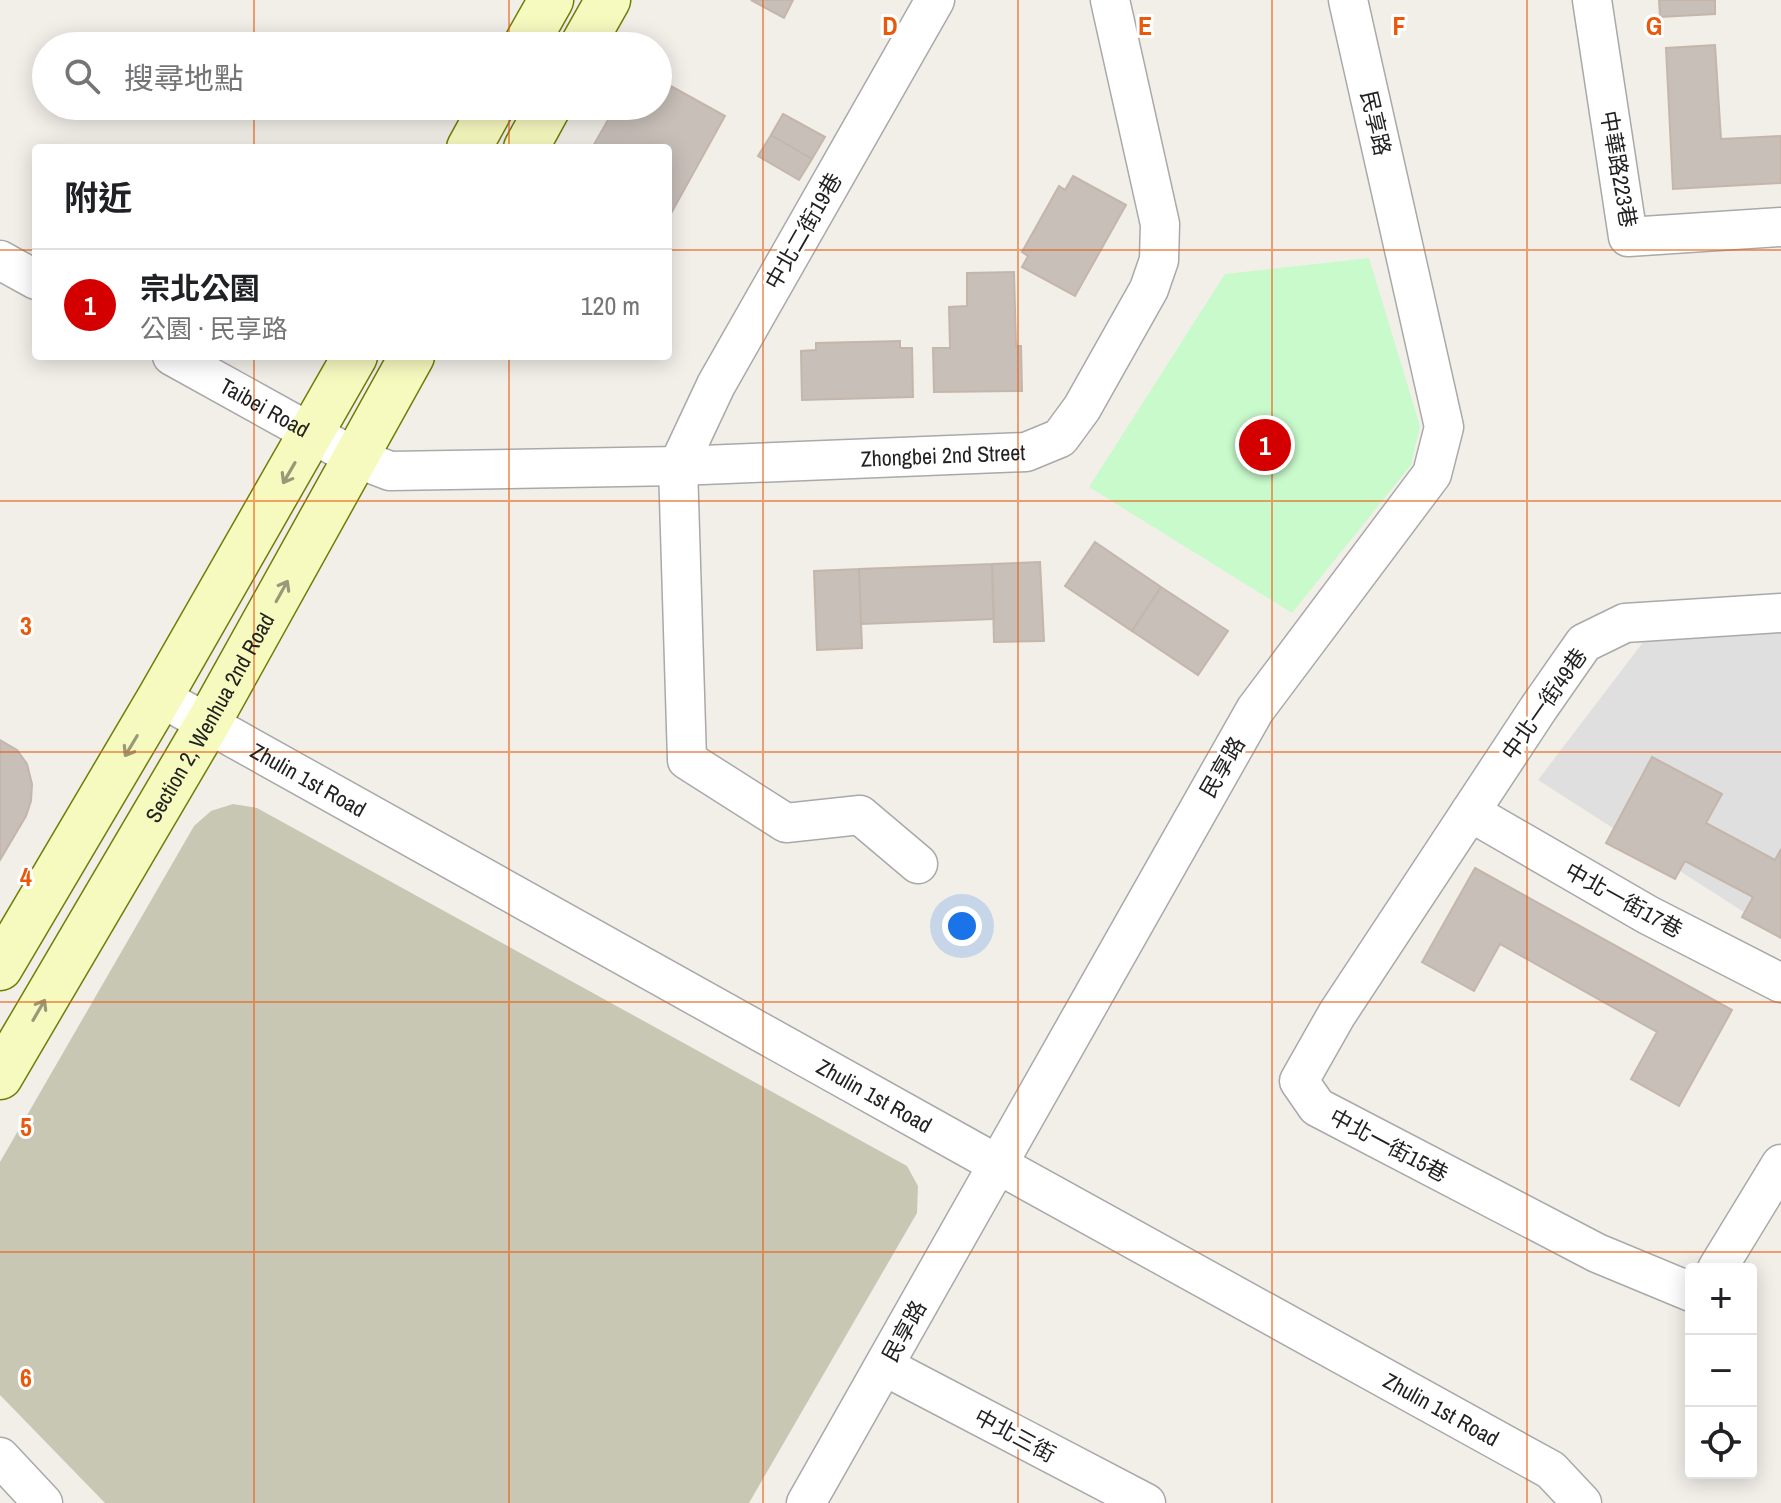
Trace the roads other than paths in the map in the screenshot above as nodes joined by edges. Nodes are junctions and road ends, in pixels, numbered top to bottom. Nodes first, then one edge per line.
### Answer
1 (551, 0) edge
2 (608, 0) edge
3 (935, 0) edge
4 (1110, 0) edge
5 (1348, 0) edge
6 (1592, 0) edge
7 (533, 32) edge
8 (590, 32) edge
9 (484, 120) edge
10 (541, 120) edge
11 (471, 144) edge
12 (528, 144) edge
13 (1781, 227) edge
14 (0, 260) edge
15 (32, 278) edge
16 (179, 360) edge
17 (353, 360) edge
18 (410, 360) edge
19 (312, 434) junction
20 (356, 458) junction
21 (678, 466) junction
22 (1781, 613) edge
23 (160, 697) junction
24 (208, 723) junction
25 (1470, 812) junction
26 (918, 864) dead end
27 (0, 968) edge
28 (1781, 983) edge
29 (0, 1077) edge
30 (997, 1164) junction
31 (1781, 1164) edge
32 (1721, 1263) edge
33 (1685, 1290) edge
34 (884, 1366) junction
35 (0, 1457) edge
36 (43, 1503) edge
37 (806, 1503) edge
38 (1146, 1503) edge
39 (1582, 1503) edge

1 - 7 street
2 - 8 street
3 - 21 street, 中北二街19巷
4 - 21 street, Zhongbei 2nd Street
5 - 30 street, 民享路
6 - 13 street, 中華路223巷
9 - 11 street
10 - 12 street
14 - 15 street
16 - 19 street, Taibei Road
17 - 19 street
18 - 20 street, Section 2, Wenhua 2nd Road
19 - 20 street, Taibei Road
19 -> 23 street
20 - 21 street, Zhongbei 2nd Street
24 -> 20 street, Section 2, Wenhua 2nd Road
21 - 26 street
22 - 25 street, 中北一街49巷
23 - 24 street, Zhulin 1st Road
23 -> 27 street
29 -> 24 street, Section 2, Wenhua 2nd Road
24 - 30 street, Zhulin 1st Road
25 - 28 street, 中北一街17巷
25 - 33 street, 中北一街15巷
30 - 34 street, 民享路
30 - 39 street, Zhulin 1st Road
31 - 32 street
34 - 37 street, 民享路
34 - 38 street, 中北三街
35 - 36 street

